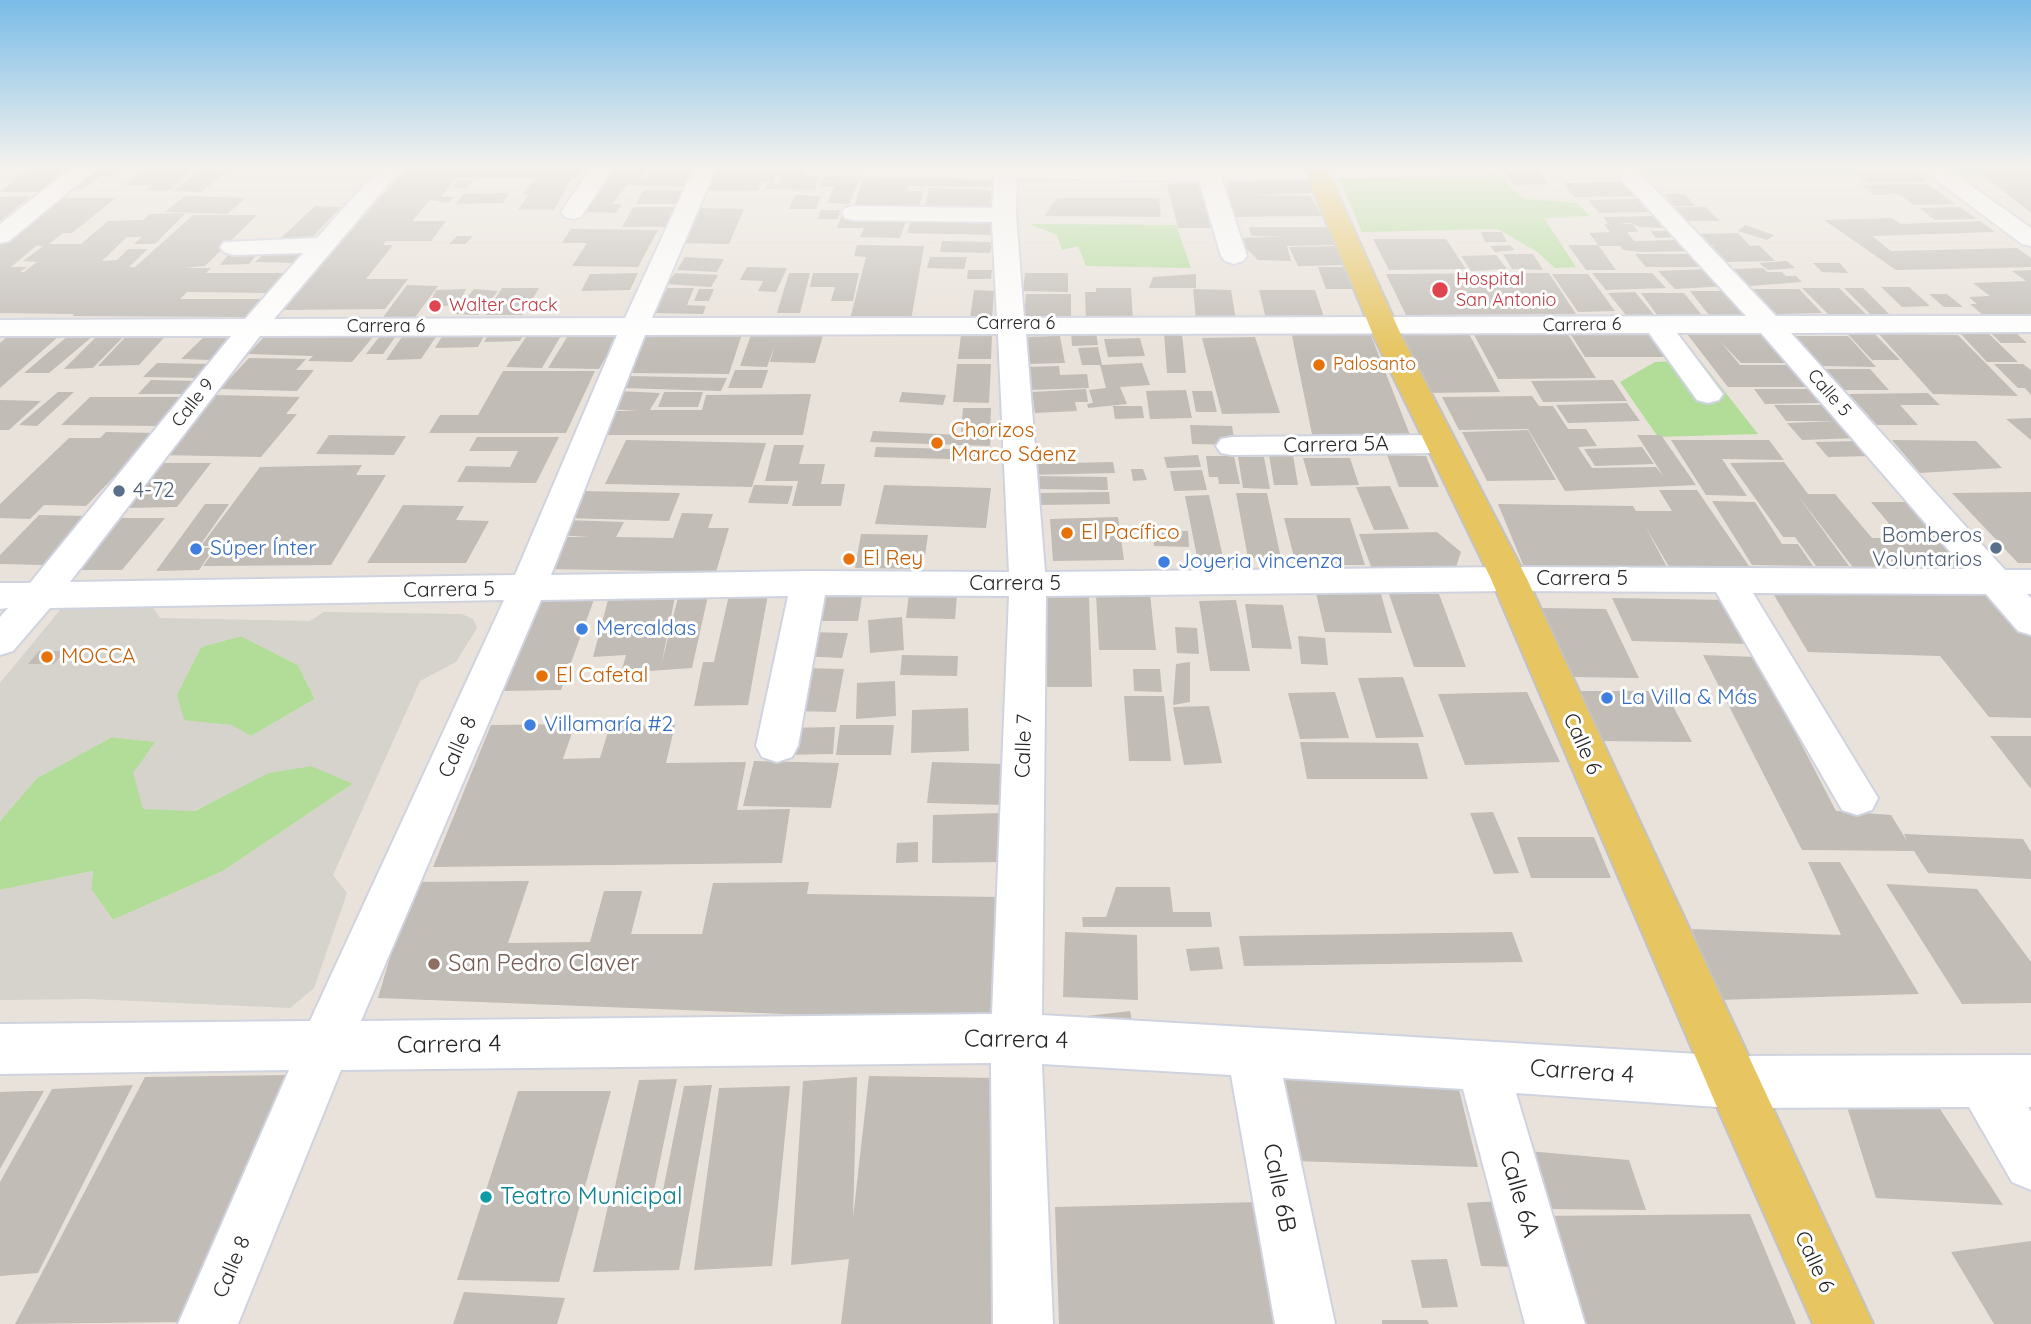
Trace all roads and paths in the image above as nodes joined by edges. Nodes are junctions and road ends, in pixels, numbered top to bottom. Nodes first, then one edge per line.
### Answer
1 (336, 230) edge
2 (678, 230) edge
3 (1005, 230) edge
4 (1222, 230) edge
5 (1342, 230) edge
6 (1679, 230) edge
7 (322, 245) junction
8 (233, 247) dead end
9 (1234, 256) dead end
10 (1012, 324) junction
11 (2031, 324) edge
12 (1657, 325) junction
13 (635, 326) junction
14 (1769, 326) junction
15 (1384, 327) junction
16 (0, 328) edge
17 (252, 328) junction
18 (1708, 394) dead end
19 (1439, 444) junction
20 (1232, 446) dead end
21 (1509, 579) junction
22 (1727, 580) junction
23 (1996, 582) junction
24 (2031, 582) edge
25 (810, 583) junction
26 (1028, 584) junction
27 (527, 589) junction
28 (0, 596) edge
29 (39, 597) junction
30 (2031, 622) edge
31 (0, 641) edge
32 (777, 746) dead end
33 (1857, 799) dead end
34 (1016, 1038) junction
35 (325, 1046) junction
36 (0, 1049) edge
37 (1252, 1052) junction
38 (1482, 1065) junction
39 (2007, 1081) edge
40 (1732, 1082) junction
41 (2031, 1163) edge
42 (208, 1324) edge
43 (1023, 1324) edge
44 (1305, 1324) edge
45 (1555, 1324) edge
46 (1843, 1324) edge

1 - 7 street, Calle 9
2 - 13 street, Calle 8
3 - 10 street, Calle 7
4 - 9 street
5 - 15 main road, Calle 6
6 - 14 street, Calle 5
7 - 8 street
7 - 17 street, Calle 9
10 - 13 street, Carrera 6
10 - 15 street, Carrera 6
10 - 26 street, Calle 7
11 - 14 street, Carrera 6
12 - 14 street, Carrera 6
12 - 15 street, Carrera 6
12 - 18 street
13 - 17 street, Carrera 6
13 - 27 street, Calle 8
14 - 23 street, Calle 5
15 - 19 main road, Calle 6
16 - 17 street, Carrera 6
17 - 29 street, Calle 9
19 - 20 street, Carrera 5A
19 - 21 main road, Calle 6
21 - 22 street, Carrera 5
21 - 26 street, Carrera 5
21 - 40 main road, Calle 6
22 - 23 street, Carrera 5
22 - 33 street
23 - 24 street, Carrera 5
23 - 30 street, Calle 5
25 - 26 street, Carrera 5
25 - 27 street, Carrera 5
25 - 32 street
26 - 34 street, Calle 7
27 - 29 street, Carrera 5
27 - 35 street, Calle 8
28 - 29 street, Carrera 5
29 - 31 street, Calle 9
34 - 35 street, Carrera 4
34 - 37 street, Carrera 4
34 - 43 street, Calle 7
35 - 36 street, Carrera 4
35 - 42 street, Calle 8
37 - 38 street, Carrera 4
37 - 44 street, Calle 6B
38 - 40 street, Carrera 4
38 - 45 street, Calle 6A
39 - 40 street, Carrera 4
39 - 41 street
40 - 46 main road, Calle 6

